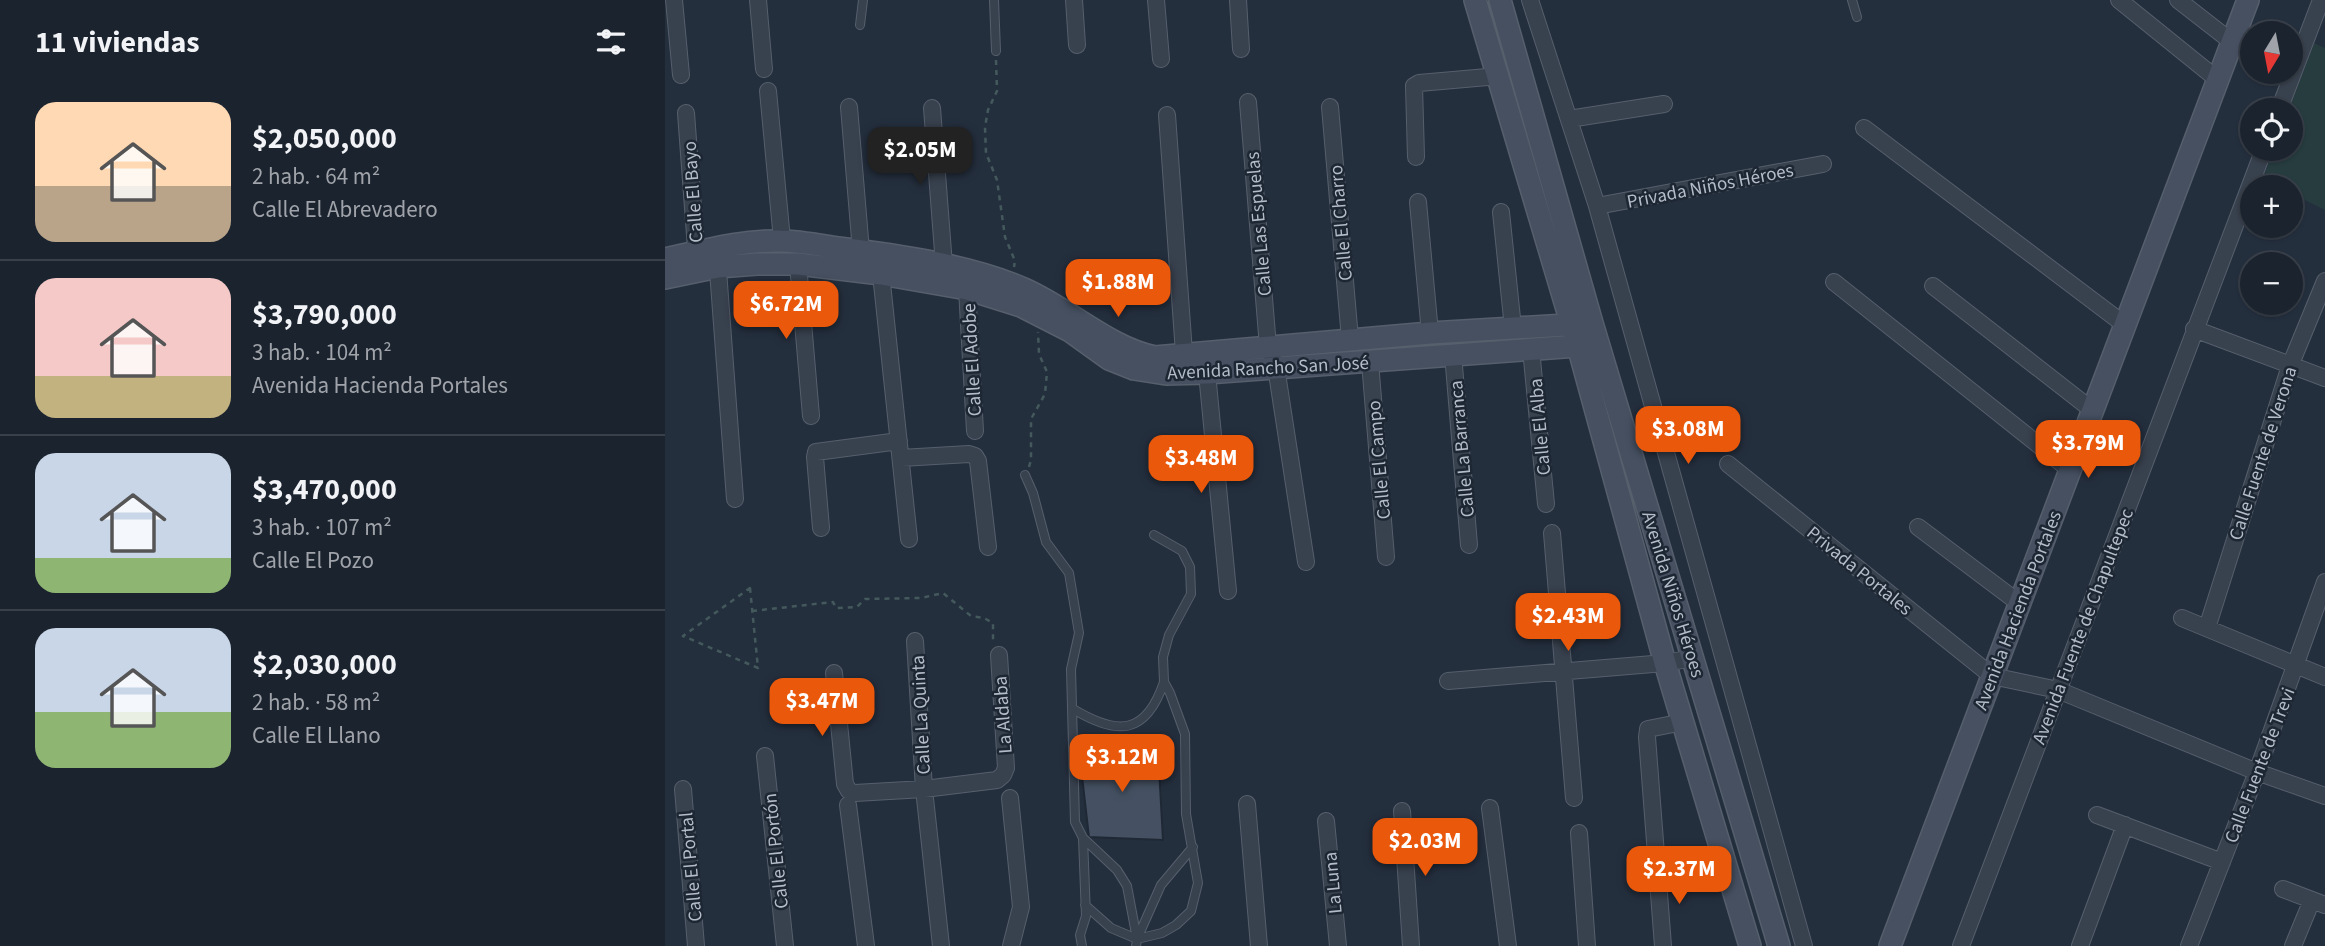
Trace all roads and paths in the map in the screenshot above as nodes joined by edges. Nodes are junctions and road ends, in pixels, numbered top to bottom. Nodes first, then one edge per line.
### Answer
1 (674, 0) edge
2 (758, 0) edge
3 (863, 0) edge
4 (994, 0) edge
5 (1074, 0) edge
6 (1156, 0) edge
7 (1238, 0) edge
8 (1475, 0) edge
9 (1500, 0) edge
10 (1530, 0) edge
11 (1852, 0) edge
12 (2119, 0) edge
13 (2178, 0) edge
14 (2248, 0) edge
15 (2321, 0) edge
16 (1857, 18) dead end
17 (860, 25) dead end
18 (2232, 43) junction
19 (1077, 46) dead end
20 (1241, 49) dead end
21 (996, 51) joint
22 (1160, 59) dead end
23 (764, 68) dead end
24 (681, 75) dead end
25 (1499, 76) junction
26 (2218, 80) junction
27 (768, 91) dead end
28 (2284, 98) edge
29 (1248, 102) dead end
30 (1664, 104) dead end
31 (849, 107) dead end
32 (1330, 107) dead end
33 (932, 108) dead end
34 (686, 113) dead end
35 (1167, 115) dead end
36 (1569, 118) junction
37 (1864, 128) dead end
38 (1416, 157) dead end
39 (2259, 161) edge
40 (1823, 164) dead end
41 (1418, 202) dead end
42 (1597, 206) junction
43 (1501, 212) dead end
44 (782, 240) junction
45 (861, 251) junction
46 (665, 259) edge
47 (707, 260) junction
48 (798, 264) junction
49 (944, 265) junction
50 (881, 274) junction
51 (665, 278) edge
52 (2325, 281) edge
53 (1834, 282) dead end
54 (1012, 284) junction
55 (1933, 286) dead end
56 (967, 289) junction
57 (1039, 315) junction
58 (1582, 324) junction
59 (2125, 325) junction
60 (1513, 328) junction
61 (2194, 330) junction
62 (1430, 333) junction
63 (1350, 340) junction
64 (1588, 345) junction
65 (1268, 346) junction
66 (1531, 349) junction
67 (1184, 353) junction
68 (1453, 354) junction
69 (1370, 362) junction
70 (2290, 366) junction
71 (1276, 367) junction
72 (1207, 373) junction
73 (2325, 379) edge
74 (2092, 410) junction
75 (811, 416) dead end
76 (975, 431) dead end
77 (899, 441) junction
78 (901, 458) junction
79 (1728, 464) dead end
80 (2070, 470) junction
81 (1025, 475) joint
82 (735, 499) dead end
83 (1546, 504) dead end
84 (1918, 527) dead end
85 (821, 528) dead end
86 (1552, 533) dead end
87 (1154, 535) dead end
88 (909, 539) dead end
89 (1469, 545) dead end
90 (988, 547) dead end
91 (1386, 558) dead end
92 (1306, 562) dead end
93 (2325, 582) edge
94 (1228, 591) dead end
95 (2019, 603) junction
96 (752, 611) junction
97 (2182, 618) dead end
98 (2207, 628) junction
99 (915, 641) dead end
100 (999, 655) joint
101 (1693, 658) junction
102 (1665, 663) junction
103 (2296, 666) junction
104 (1564, 671) junction
105 (834, 673) dead end
106 (1992, 676) junction
107 (2325, 677) edge
108 (1448, 681) dead end
109 (1164, 682) junction
110 (2058, 690) junction
111 (1073, 709) junction
112 (1683, 722) junction
113 (765, 756) dead end
114 (2257, 772) junction
115 (683, 789) dead end
116 (924, 789) junction
117 (2325, 796) edge
118 (849, 797) junction
119 (1010, 798) dead end
120 (1574, 798) dead end
121 (1247, 804) dead end
122 (1490, 808) dead end
123 (1402, 811) dead end
124 (2097, 815) dead end
125 (1326, 821) dead end
126 (2125, 825) junction
127 (1579, 833) dead end
128 (1083, 838) junction
129 (1193, 847) junction
130 (2222, 862) junction
131 (2283, 889) dead end
132 (2318, 902) edge
133 (1086, 905) junction
134 (1136, 943) edge
135 (696, 946) edge
136 (785, 946) edge
137 (866, 946) edge
138 (941, 946) edge
139 (1011, 946) edge
140 (1082, 946) edge
141 (1259, 946) edge
142 (1338, 946) edge
143 (1411, 946) edge
144 (1508, 946) edge
145 (1587, 946) edge
146 (1663, 946) edge
147 (1750, 946) edge
148 (1779, 946) edge
149 (1804, 946) edge
150 (1890, 946) edge
151 (1962, 946) edge
152 (2080, 946) edge
153 (2189, 946) edge
154 (2293, 946) edge

1 - 24 street
2 - 23 street
3 - 17 lane
4 - 21 lane
5 - 19 street
6 - 22 street
7 - 20 street
8 - 25 main road, Avenida Niños Héroes
9 - 58 main road, Avenida Niños Héroes
10 - 36 street
11 - 16 lane
12 - 26 street
13 - 18 street
14 - 18 main road, Avenida Hacienda Portales
15 - 28 street
18 - 26 main road, Avenida Hacienda Portales
21 - 54 path
25 - 38 street
25 - 58 main road, Avenida Niños Héroes
26 - 59 main road, Avenida Hacienda Portales
27 - 44 street
29 - 65 street, Calle Las Espuelas
30 - 36 street
31 - 45 street
32 - 63 street, Calle El Charro
33 - 49 street
34 - 47 street, Calle El Bayo
35 - 67 street
36 - 42 street
37 - 59 street
39 - 61 street, Avenida Fuente de Chapultepec
40 - 42 street, Privada Niños Héroes
41 - 62 street
42 - 149 street
43 - 60 street
44 - 45 main road, Avenida Rancho San José
44 - 47 main road, Avenida Rancho San José
45 - 49 main road, Avenida Rancho San José
46 - 47 main road, Avenida Rancho San José
47 - 48 main road, Avenida Rancho San José
47 - 51 main road, Avenida Rancho San José
47 - 82 street, Calle El Bayo
48 - 50 main road, Avenida Rancho San José
48 - 75 street
49 - 54 main road, Avenida Rancho San José
50 - 56 main road, Avenida Rancho San José
50 - 77 street
52 - 70 street, Calle Fuente de Verona
53 - 80 street
54 - 67 main road, Avenida Rancho San José
55 - 74 street
56 - 57 main road, Avenida Rancho San José
56 - 76 street, Calle El Adobe
57 - 72 main road, Avenida Rancho San José
57 - 81 path
58 - 60 main road, Avenida Rancho San José
58 - 64 main road, Avenida Niños Héroes
59 - 74 main road, Avenida Hacienda Portales
60 - 62 main road, Avenida Rancho San José
61 - 70 street
61 - 110 street, Avenida Fuente de Chapultepec
62 - 63 main road, Avenida Rancho San José
63 - 65 main road, Avenida Rancho San José
64 - 66 main road, Avenida Rancho San José
64 - 101 main road, Avenida Niños Héroes
64 - 102 main road, Avenida Niños Héroes
65 - 67 main road, Avenida Rancho San José
65 - 71 street, Calle Las Espuelas
66 - 68 main road, Avenida Rancho San José
66 - 83 street, Calle El Alba
68 - 69 main road, Avenida Rancho San José
68 - 89 street, Calle La Barranca
69 - 71 main road, Avenida Rancho San José
69 - 91 street, Calle El Campo
70 - 73 street
70 - 98 street, Calle Fuente de Verona
71 - 72 main road, Avenida Rancho San José
71 - 92 street, Calle Las Espuelas
72 - 94 street
74 - 80 main road, Avenida Hacienda Portales
77 - 78 street
77 - 85 street
78 - 88 street
78 - 90 street
79 - 106 street, Privada Portales
80 - 95 main road, Avenida Hacienda Portales
81 - 111 lane
84 - 95 street
86 - 104 street
87 - 109 lane
93 - 103 street, Calle Fuente de Trevi
95 - 106 main road, Avenida Hacienda Portales
96 - 96 path
96 - 100 path
97 - 98 street
98 - 103 street
99 - 116 street, Calle La Quinta
100 - 116 street, La Aldaba
101 - 102 street
101 - 148 main road, Avenida Niños Héroes
102 - 104 street
102 - 112 main road, Avenida Niños Héroes
103 - 107 street
103 - 114 street, Calle Fuente de Trevi
104 - 108 street
104 - 120 street
105 - 118 street
106 - 110 street
106 - 150 main road, Avenida Hacienda Portales
109 - 111 lane
109 - 129 lane
110 - 114 street
110 - 151 street, Avenida Fuente de Chapultepec
111 - 128 lane
112 - 146 street
112 - 147 main road, Avenida Niños Héroes
113 - 136 street, Calle El Portón
114 - 117 street
114 - 130 street, Calle Fuente de Trevi
115 - 135 street, Calle El Portal
116 - 118 street
116 - 138 street, Calle La Quinta
118 - 137 street
119 - 139 street
121 - 141 street
122 - 144 street
123 - 143 street
124 - 126 street
125 - 142 street, La Luna
126 - 130 street
126 - 152 street
127 - 145 street
128 - 133 lane
128 - 134 lane
129 - 134 lane
129 - 134 lane
130 - 153 street, Calle Fuente de Trevi
131 - 132 street
132 - 154 street
133 - 134 lane
133 - 140 lane

